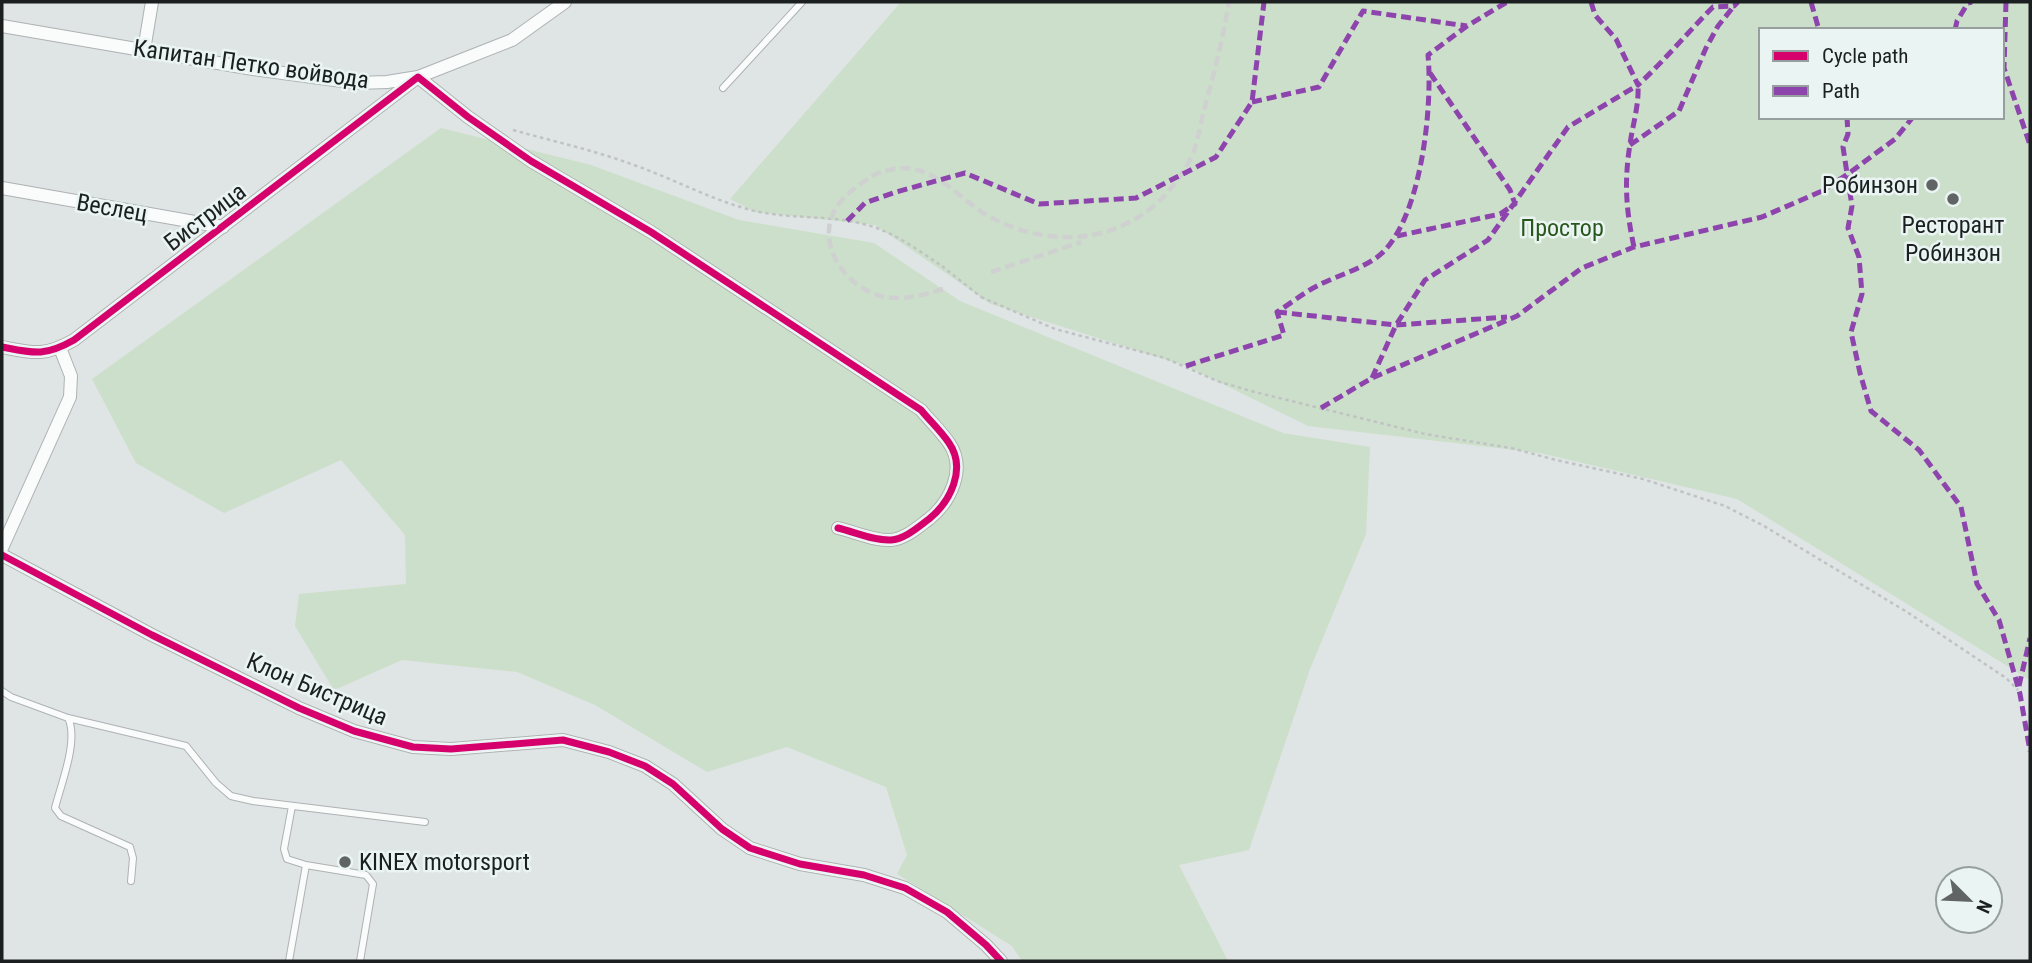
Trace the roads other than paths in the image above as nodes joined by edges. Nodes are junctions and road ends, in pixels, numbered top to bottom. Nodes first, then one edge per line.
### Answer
1 (152, 2) edge
2 (565, 2) edge
3 (802, 2) edge
4 (2, 26) edge
5 (144, 50) junction
6 (418, 76) junction
7 (723, 88) dead end
8 (2, 188) edge
9 (223, 227) junction
10 (2, 347) edge
11 (60, 348) junction
12 (838, 528) dead end
13 (2, 548) edge
14 (2, 555) edge
15 (2, 691) edge
16 (68, 718) junction
17 (292, 806) junction
18 (425, 821) dead end
19 (306, 865) junction
20 (131, 881) dead end
21 (289, 961) edge
22 (360, 961) edge
23 (1001, 961) edge

1 - 5 street
2 - 6 street, Капитан Петко войвода
3 - 7 lane
4 - 5 street, Капитан Петко войвода
5 - 6 street, Капитан Петко войвода
6 - 9 street, Бистрица
6 - 12 street
8 - 9 street, Веслец
9 - 11 street, Бистрица
10 - 11 street, Бистрица
11 - 13 street
14 - 23 street, Клон Бистрица
15 - 16 lane
16 - 17 lane
16 - 20 lane
17 - 18 lane
17 - 19 lane
19 - 21 lane
19 - 22 lane

